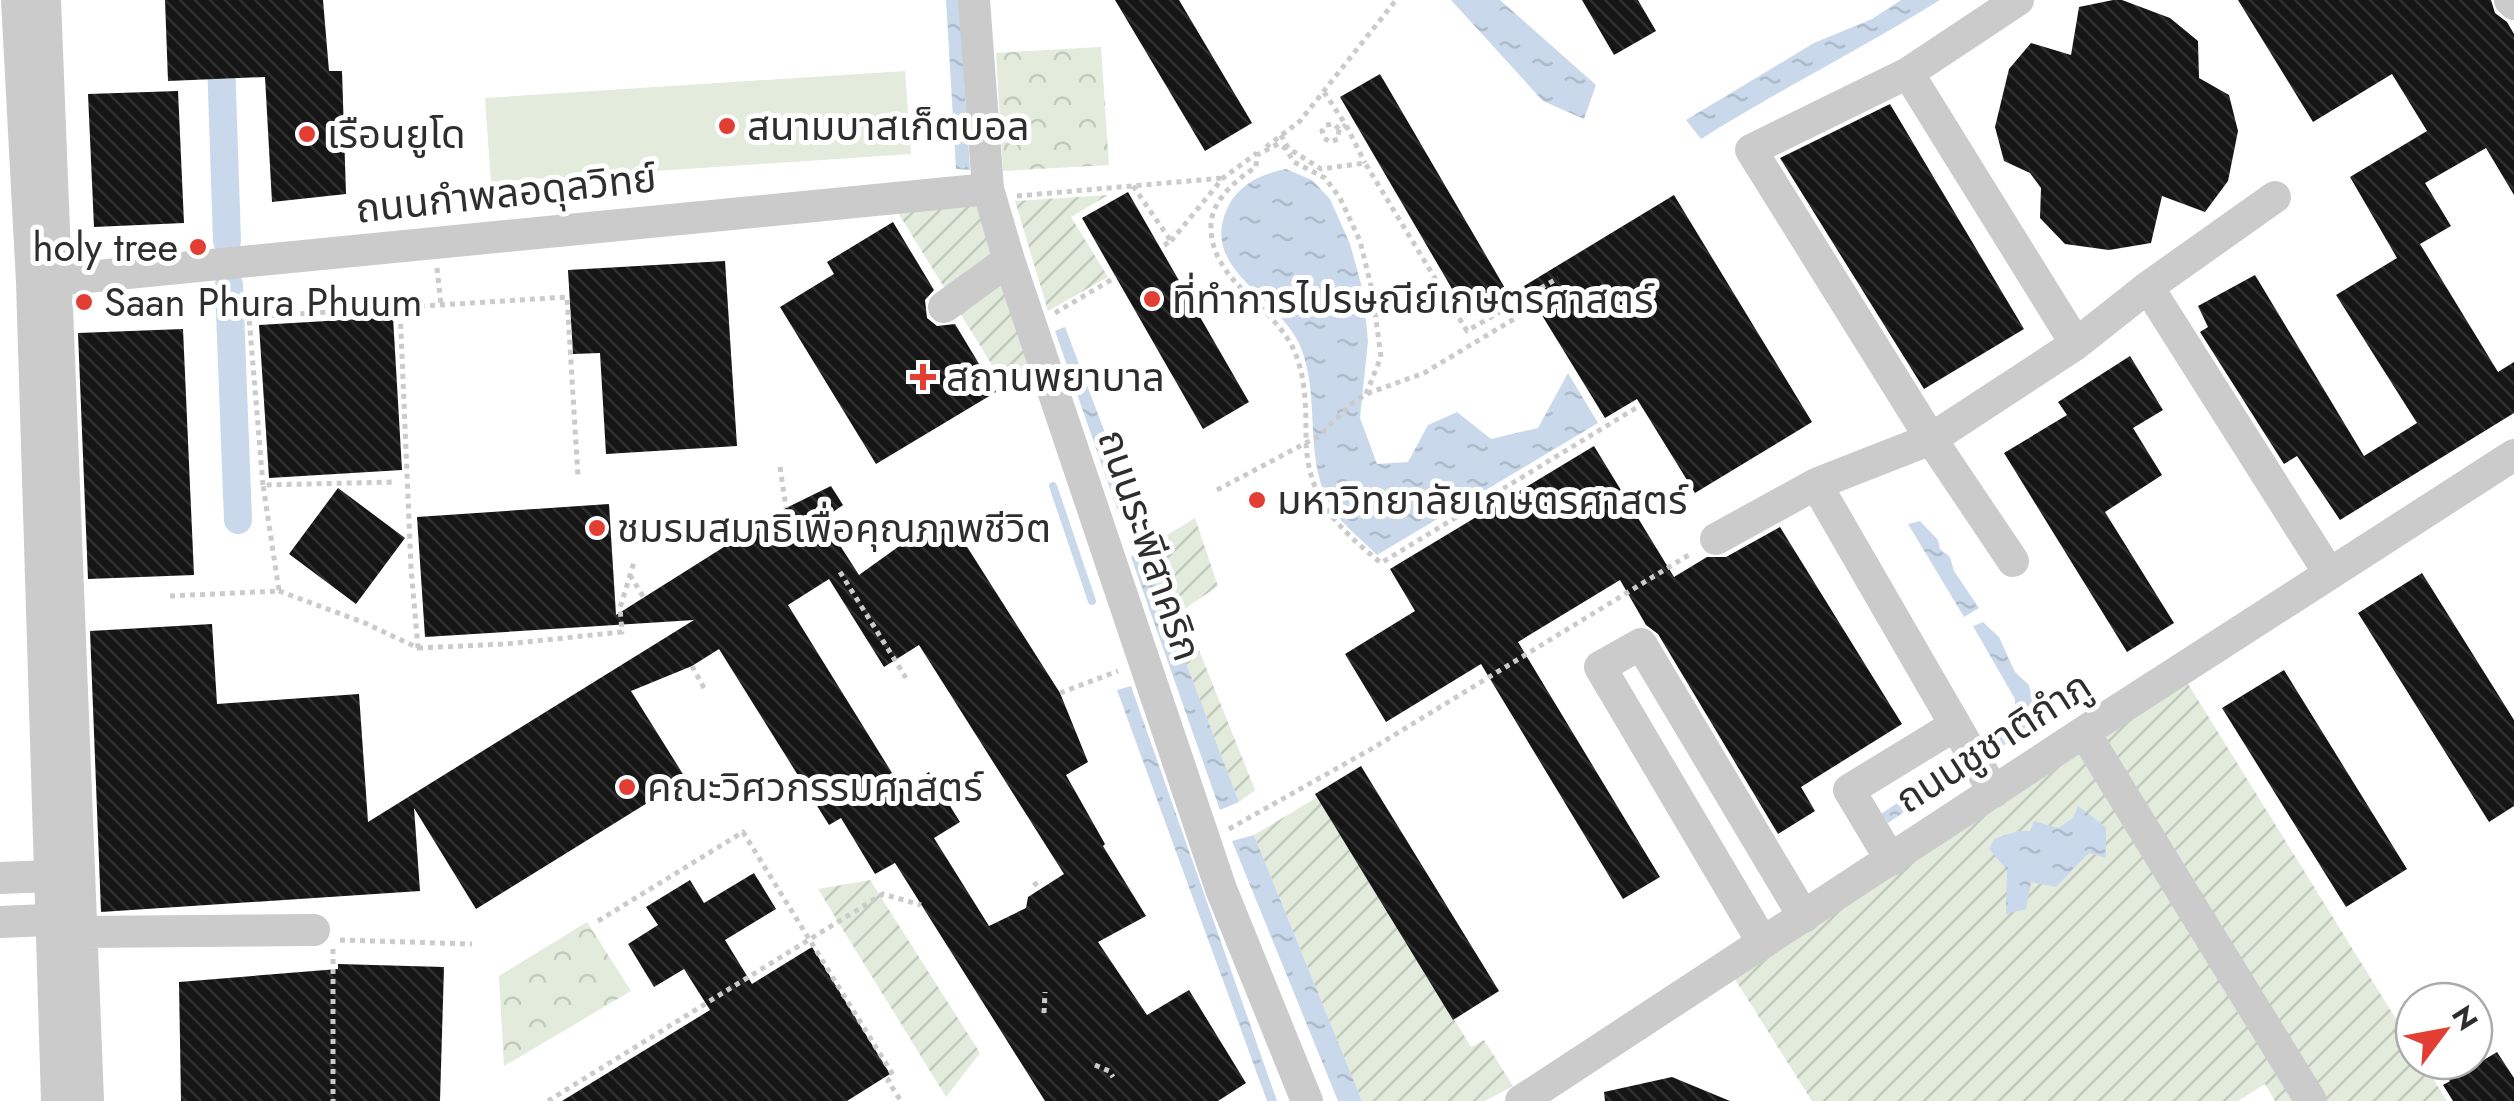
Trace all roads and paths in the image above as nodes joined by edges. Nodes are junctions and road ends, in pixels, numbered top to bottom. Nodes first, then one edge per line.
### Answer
1 (18, 0) edge
2 (45, 0) edge
3 (974, 0) edge
4 (1396, 0) edge
5 (2010, 2) edge
6 (1908, 74) junction
7 (1324, 92) junction
8 (1281, 136) junction
9 (1365, 163) junction
10 (1223, 178) junction
11 (1133, 186) junction
12 (998, 193) junction
13 (2275, 197) dead end
14 (1171, 240) junction
15 (1160, 248) dead end
16 (1009, 260) junction
17 (1116, 277) dead end
18 (1558, 278) dead end
19 (45, 281) junction
20 (2148, 287) junction
21 (1564, 288) dead end
22 (944, 307) dead end
23 (400, 308) junction
24 (1044, 319) dead end
25 (2076, 344) junction
26 (1366, 394) junction
27 (1636, 408) dead end
28 (1931, 440) junction
29 (1306, 443) junction
30 (2514, 456) edge
31 (780, 468) dead end
32 (578, 477) dead end
33 (396, 482) dead end
34 (1816, 484) junction
35 (263, 485) junction
36 (1217, 490) dead end
37 (786, 508) dead end
38 (1716, 539) joint
39 (2012, 560) dead end
40 (634, 562) dead end
41 (840, 572) dead end
42 (2330, 574) junction
43 (630, 575) junction
44 (279, 592) junction
45 (170, 596) dead end
46 (644, 598) dead end
47 (418, 648) junction
48 (692, 666) dead end
49 (1145, 666) junction
50 (906, 678) dead end
51 (704, 688) dead end
52 (1060, 693) dead end
53 (1954, 726) junction
54 (2084, 732) junction
55 (1994, 792) junction
56 (1231, 828) dead end
57 (1891, 860) junction
58 (49, 876) junction
59 (0, 878) edge
60 (1034, 882) dead end
61 (1040, 890) dead end
62 (921, 905) dead end
63 (1804, 917) junction
64 (598, 921) dead end
65 (0, 922) edge
66 (71, 924) junction
67 (314, 930) dead end
68 (810, 941) junction
69 (1763, 943) junction
70 (472, 944) dead end
71 (1044, 992) dead end
72 (1044, 1013) dead end
73 (1094, 1065) dead end
74 (1113, 1077) dead end
75 (57, 1101) edge
76 (88, 1101) edge
77 (333, 1101) edge
78 (548, 1101) edge
79 (901, 1101) edge
80 (1307, 1101) edge
81 (1521, 1101) edge
82 (2312, 1101) edge

1 - 19 lane
2 - 19 lane
3 - 12 lane, ถนนระพีสาคริก
4 - 7 path
5 - 6 lane
6 - 25 lane
6 - 28 lane
7 - 8 path
7 - 9 path
8 - 9 path
8 - 10 path
9 - 18 path
10 - 11 path
10 - 14 path
11 - 12 path
11 - 14 path
12 - 16 lane, ถนนระพีสาคริก
12 - 19 lane, ถนนกำพลอดุลวิทย์
13 - 20 lane
14 - 15 path
16 - 22 lane
16 - 49 lane, ถนนระพีสาคริก
17 - 24 path
19 - 58 lane
19 - 66 lane
20 - 25 lane
20 - 42 lane
21 - 26 path
23 - 32 path
23 - 35 path
23 - 47 path
25 - 28 lane
26 - 29 path
26 - 29 path
27 - 29 path
28 - 34 lane
28 - 39 lane
29 - 36 path
30 - 42 lane, ถนนชูชาติกำภู
31 - 37 path
33 - 35 path
34 - 38 lane
34 - 53 lane
35 - 44 path
38 - 56 path
40 - 43 path
41 - 50 path
42 - 54 lane, ถนนชูชาติกำภู
43 - 46 path
43 - 47 path
44 - 45 path
44 - 47 path
48 - 51 path
49 - 52 path
49 - 80 lane, ถนนระพีสาคริก
53 - 55 lane
53 - 57 lane
54 - 55 lane, ถนนชูชาติกำภู
54 - 82 lane
55 - 57 lane, ถนนชูชาติกำภู
57 - 63 lane, ถนนชูชาติกำภู
58 - 59 lane
58 - 66 lane
60 - 61 path
62 - 68 path
63 - 69 lane, ถนนชูชาติกำภู
63 - 69 lane
64 - 68 path
65 - 66 lane
66 - 67 lane
66 - 75 lane
66 - 76 lane
68 - 78 path
68 - 79 path
69 - 81 lane, ถนนชูชาติกำภู
70 - 77 path
71 - 72 path
73 - 74 path

